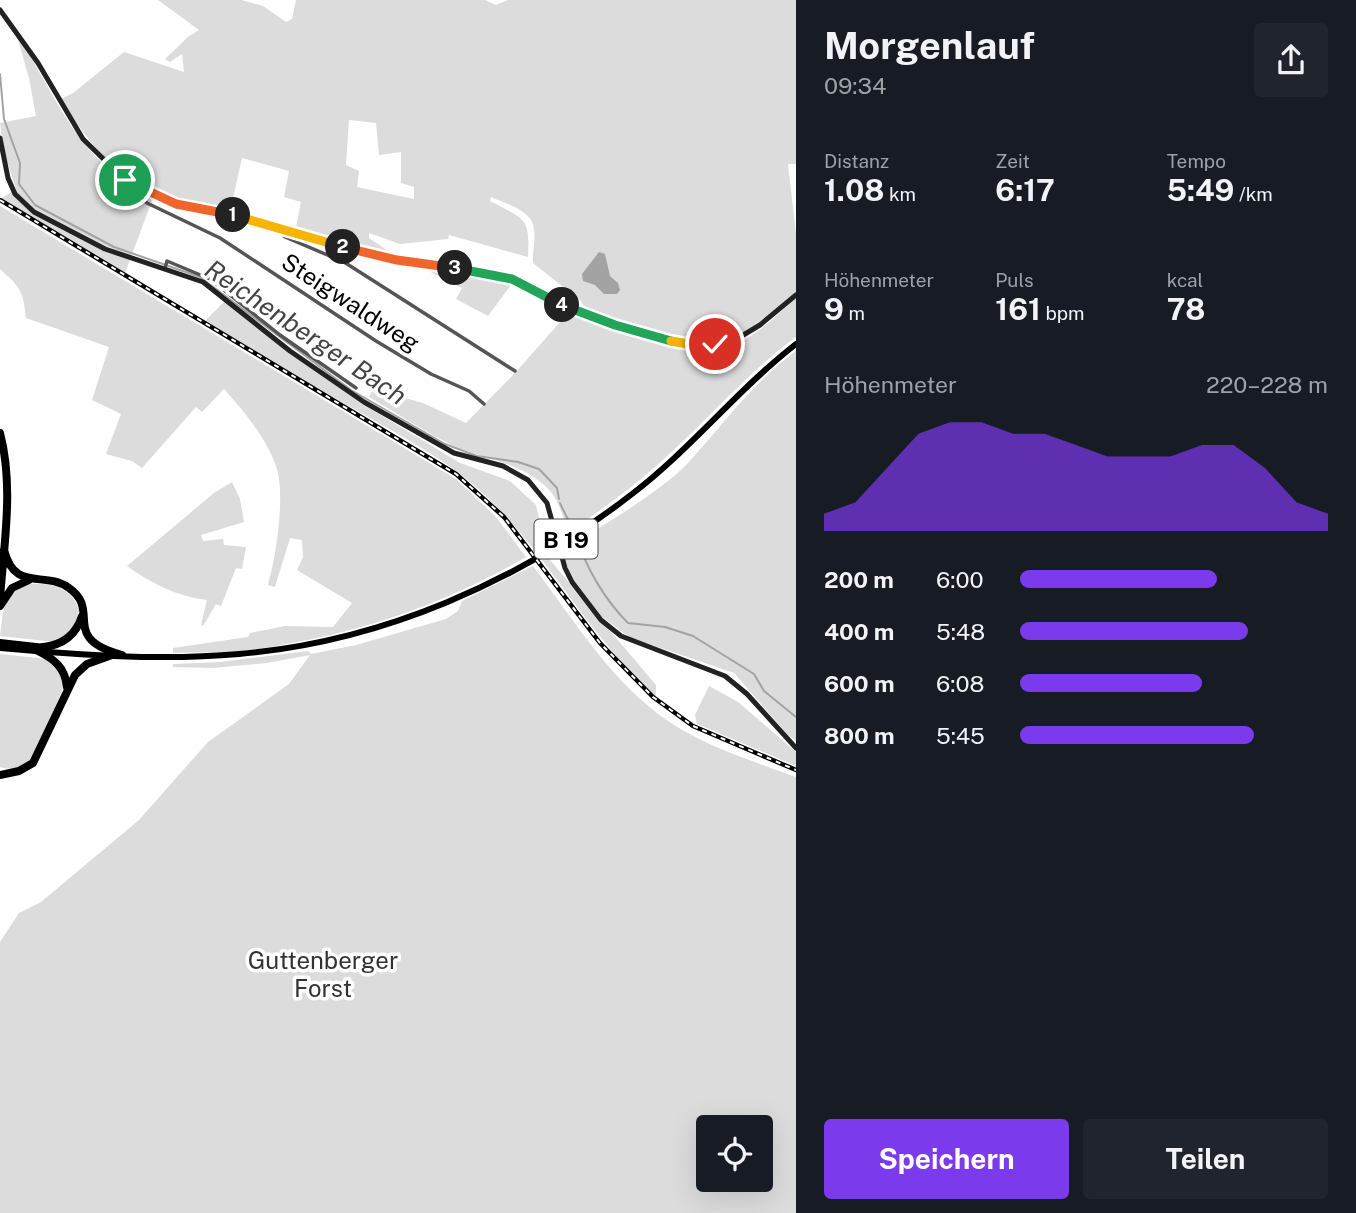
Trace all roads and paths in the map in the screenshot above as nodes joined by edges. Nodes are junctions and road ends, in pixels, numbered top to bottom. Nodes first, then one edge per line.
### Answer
1 (0, 10) edge
2 (0, 138) edge
3 (133, 185) junction
4 (275, 229) junction
5 (796, 295) edge
6 (278, 337) junction
7 (796, 344) edge
8 (515, 371) dead end
9 (356, 388) dead end
10 (484, 404) dead end
11 (0, 433) edge
12 (4, 550) junction
13 (29, 580) junction
14 (0, 598) edge
15 (0, 606) edge
16 (83, 614) junction
17 (1, 645) edge
18 (40, 649) junction
19 (112, 655) junction
20 (122, 655) junction
21 (67, 691) junction
22 (796, 748) edge
23 (3, 773) edge

1 - 3 main road
2 - 6 main road
3 - 4 main road
3 - 10 street, Steigwaldweg
4 - 5 main road
4 - 8 street
6 - 9 street
6 - 22 main road
7 - 20 main road, B 19
11 - 12 highway
12 - 13 highway
12 - 14 highway
13 - 15 highway
13 - 16 highway
16 - 18 highway, B 19
16 - 20 highway
17 - 18 main road, B 19
18 - 19 main road, B 19
18 - 21 highway
19 - 20 main road, B 19
19 - 21 highway, B 19
21 - 23 highway

